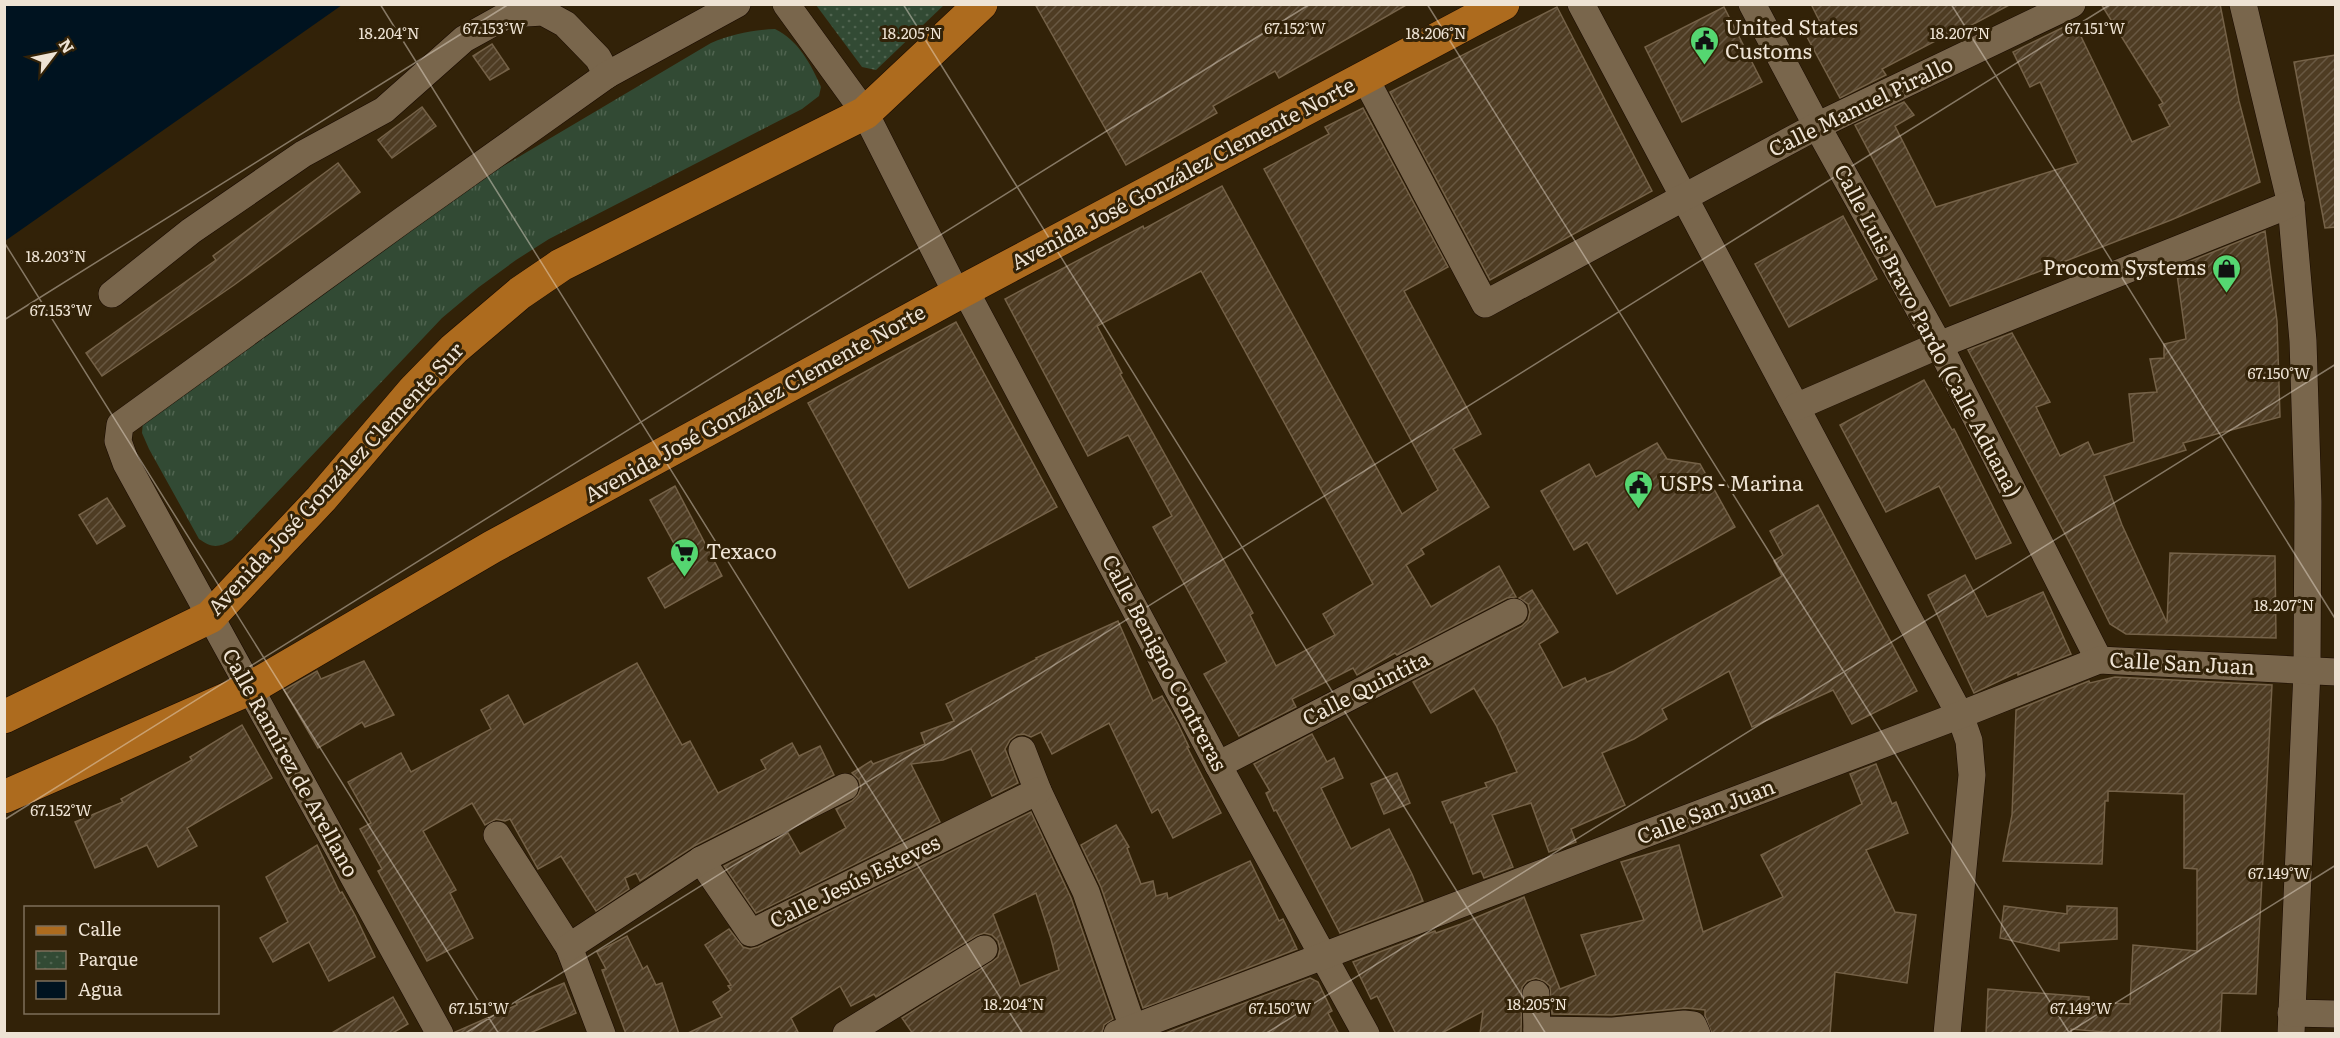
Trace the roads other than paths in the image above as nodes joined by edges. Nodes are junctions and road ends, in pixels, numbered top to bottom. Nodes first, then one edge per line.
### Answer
1 (737, 4) edge
2 (786, 4) edge
3 (981, 4) edge
4 (1503, 4) edge
5 (1581, 4) edge
6 (1752, 4) edge
7 (2072, 4) edge
8 (2244, 4) edge
9 (607, 75) junction
10 (1365, 78) junction
11 (865, 114) junction
12 (1817, 126) junction
13 (1684, 197) junction
14 (2291, 204) junction
15 (961, 292) junction
16 (112, 294) dead end
17 (1939, 345) junction
18 (1796, 407) junction
19 (1514, 612) dead end
20 (210, 617) junction
21 (2099, 660) junction
22 (2307, 671) junction
23 (2336, 672) edge
24 (249, 689) junction
25 (1960, 715) junction
26 (4, 717) edge
27 (1022, 750) dead end
28 (1218, 765) junction
29 (845, 787) dead end
30 (1038, 791) junction
31 (4, 797) edge
32 (497, 835) dead end
33 (701, 860) junction
34 (569, 947) junction
35 (984, 949) dead end
36 (1323, 957) junction
37 (1536, 994) dead end
38 (2336, 1014) edge
39 (2291, 1023) edge
40 (1128, 1032) edge
41 (1537, 1032) edge
42 (440, 1034) edge
43 (602, 1034) edge
44 (846, 1034) edge
45 (1366, 1034) edge
46 (1697, 1034) edge
47 (1947, 1034) edge

1 - 9 street
2 - 11 street, Calle Benigno Contreras
3 - 11 main road, Avenida José González Clemente Sur
4 - 10 main road, Avenida José González Clemente Norte
5 - 13 street
6 - 12 street, Calle Luis Bravo Pardo (Calle Aduana)
7 - 12 street, Calle Manuel Pirallo
8 - 14 street
9 - 16 street
9 - 20 street, Calle Ramírez de Arellano
10 - 13 street, Calle Manuel Pirallo
10 - 15 main road, Avenida José González Clemente Norte
11 - 15 street, Calle Benigno Contreras
11 - 20 main road, Avenida José González Clemente Sur
12 - 13 street, Calle Manuel Pirallo
12 - 17 street, Calle Luis Bravo Pardo (Calle Aduana)
13 - 18 street
14 - 17 street
14 - 22 street
15 - 24 main road, Avenida José González Clemente Norte
15 - 28 street, Calle Benigno Contreras
17 - 18 street
17 - 21 street, Calle Luis Bravo Pardo (Calle Aduana)
18 - 25 street
19 - 28 street, Calle Quintita
20 - 24 street, Calle Ramírez de Arellano
20 - 26 main road, Avenida José González Clemente Sur
21 - 22 street, Calle San Juan
21 - 25 street, Calle San Juan
22 - 23 street, Calle San Juan
22 - 39 street
24 - 31 main road, Avenida José González Clemente Norte
24 - 42 street, Calle Ramírez de Arellano
25 - 36 street, Calle San Juan
25 - 47 street
27 - 30 street
28 - 36 street, Calle Benigno Contreras
29 - 33 street
30 - 33 street, Calle Jesús Esteves
30 - 40 street
32 - 34 street
33 - 34 street
34 - 43 street
35 - 44 street
36 - 40 street, Calle San Juan
36 - 45 street, Calle Benigno Contreras
37 - 41 street
38 - 39 street
41 - 46 street

